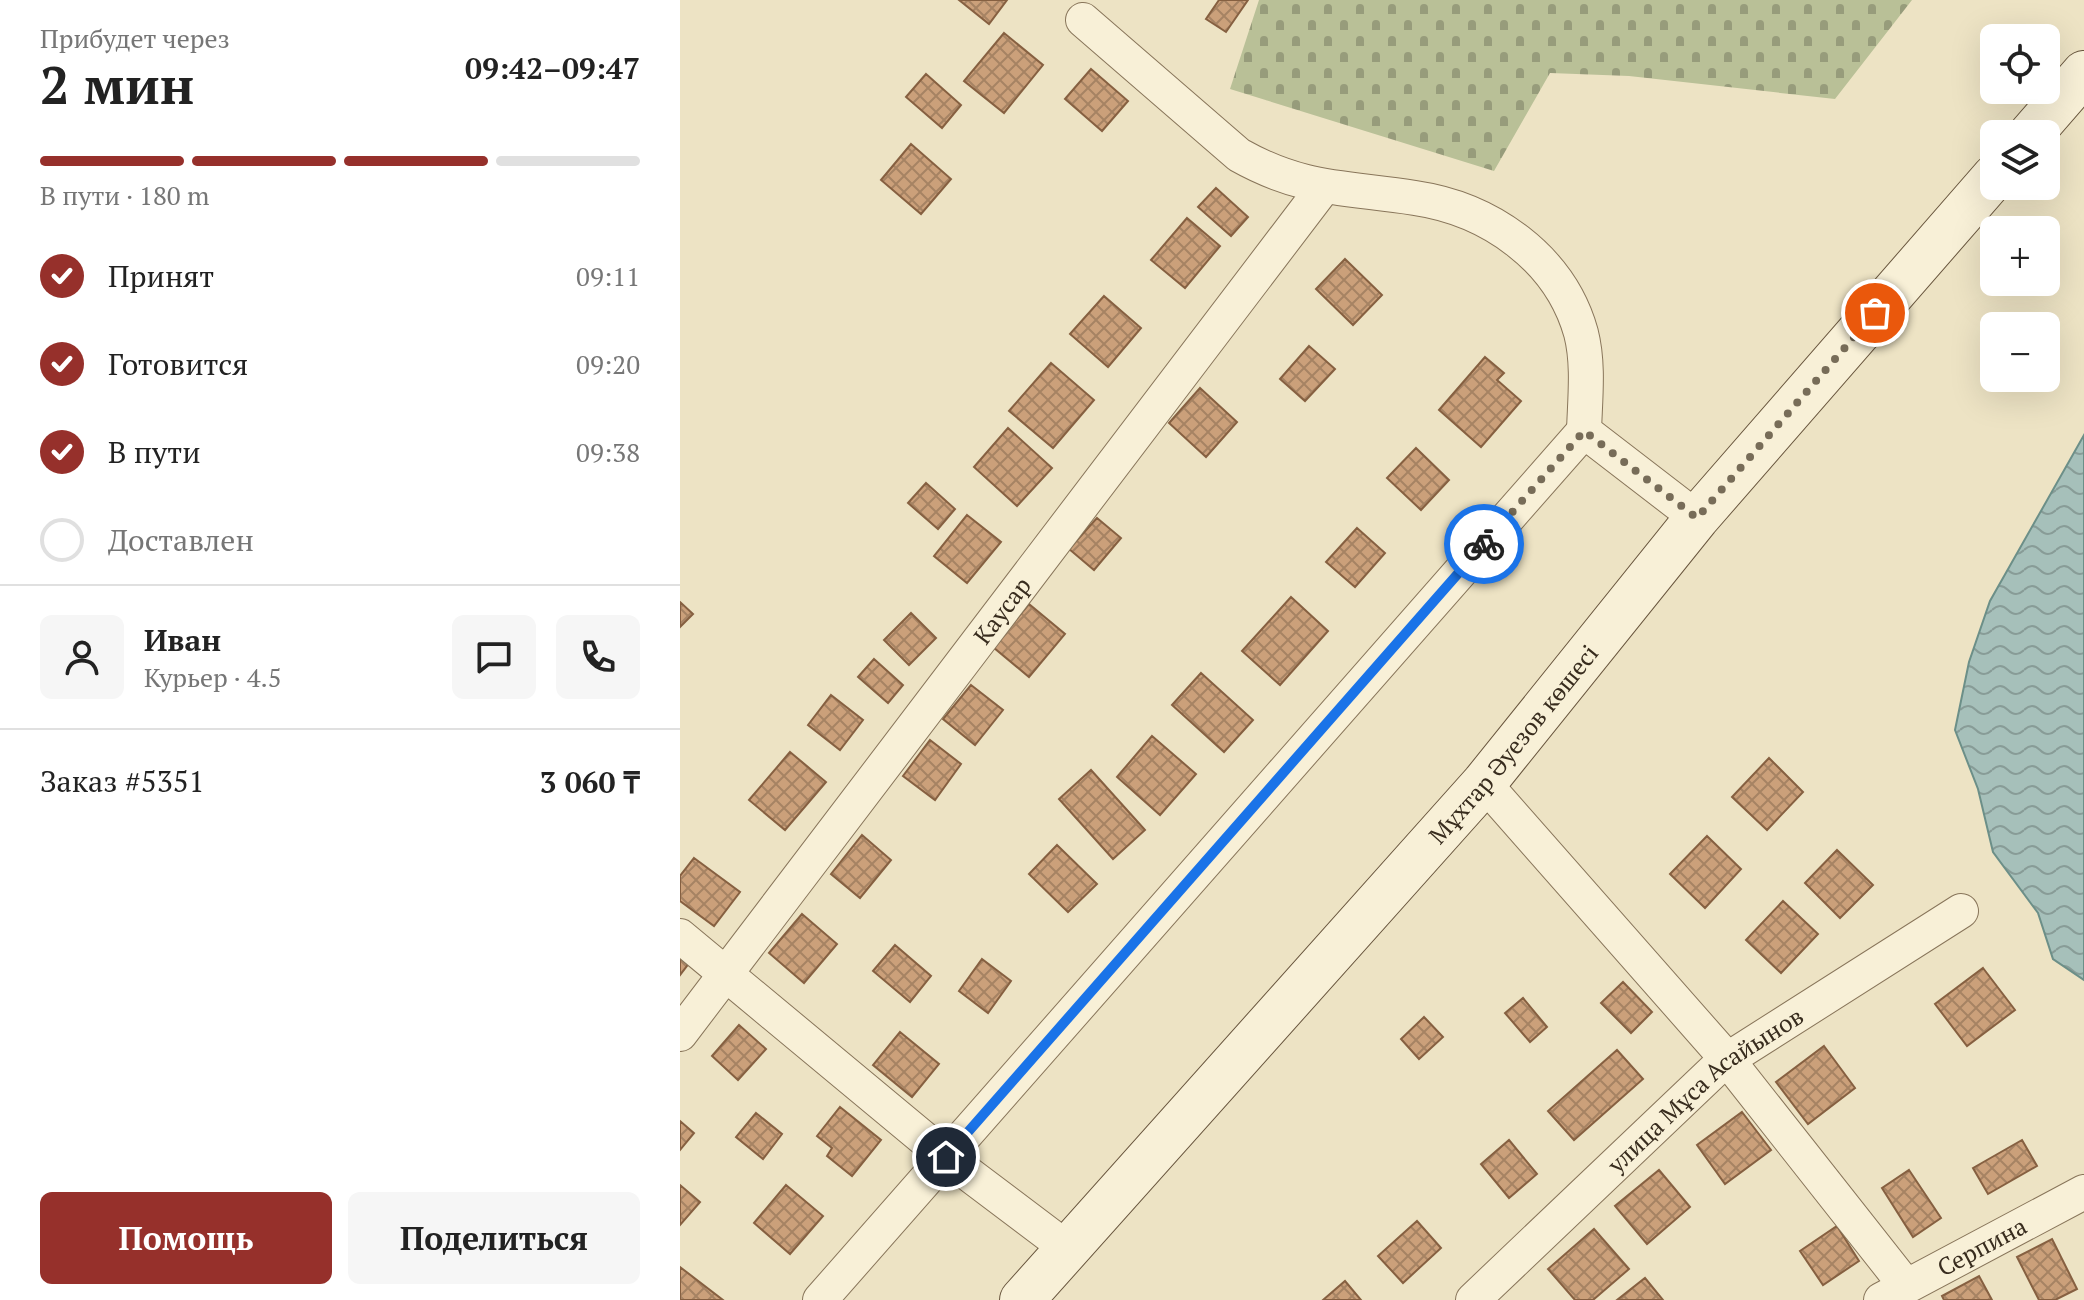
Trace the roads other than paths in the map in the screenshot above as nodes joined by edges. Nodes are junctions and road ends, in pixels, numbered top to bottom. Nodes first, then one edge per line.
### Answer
1 (1083, 20) dead end
2 (2084, 73) edge
3 (2043, 120) edge
4 (1323, 188) junction
5 (1980, 193) edge
6 (1584, 431) junction
7 (1697, 518) junction
8 (1484, 783) junction
9 (1961, 911) dead end
10 (680, 936) edge
11 (725, 974) junction
12 (680, 1034) edge
13 (1727, 1059) junction
14 (946, 1157) junction
15 (2084, 1192) edge
16 (1068, 1249) junction
17 (1894, 1293) edge
18 (820, 1300) edge
19 (1022, 1300) edge
20 (1473, 1300) edge

1 - 4 street
2 - 3 main road
4 - 6 street
4 - 11 street, Каусар
5 - 7 main road, Мұхтар Әуезов көшесі
6 - 7 street
6 - 14 street
7 - 8 main road, Мұхтар Әуезов көшесі
8 - 13 street
8 - 16 main road, Мұхтар Әуезов көшесі
9 - 13 street, улица Мұса Асайынов
10 - 11 street
11 - 12 street, Каусар
11 - 14 street
13 - 17 street
13 - 20 street, улица Мұса Асайынов
14 - 16 street
14 - 18 street
15 - 17 street, Серпина
16 - 19 main road, Мұхтар Әуезов көшесі

